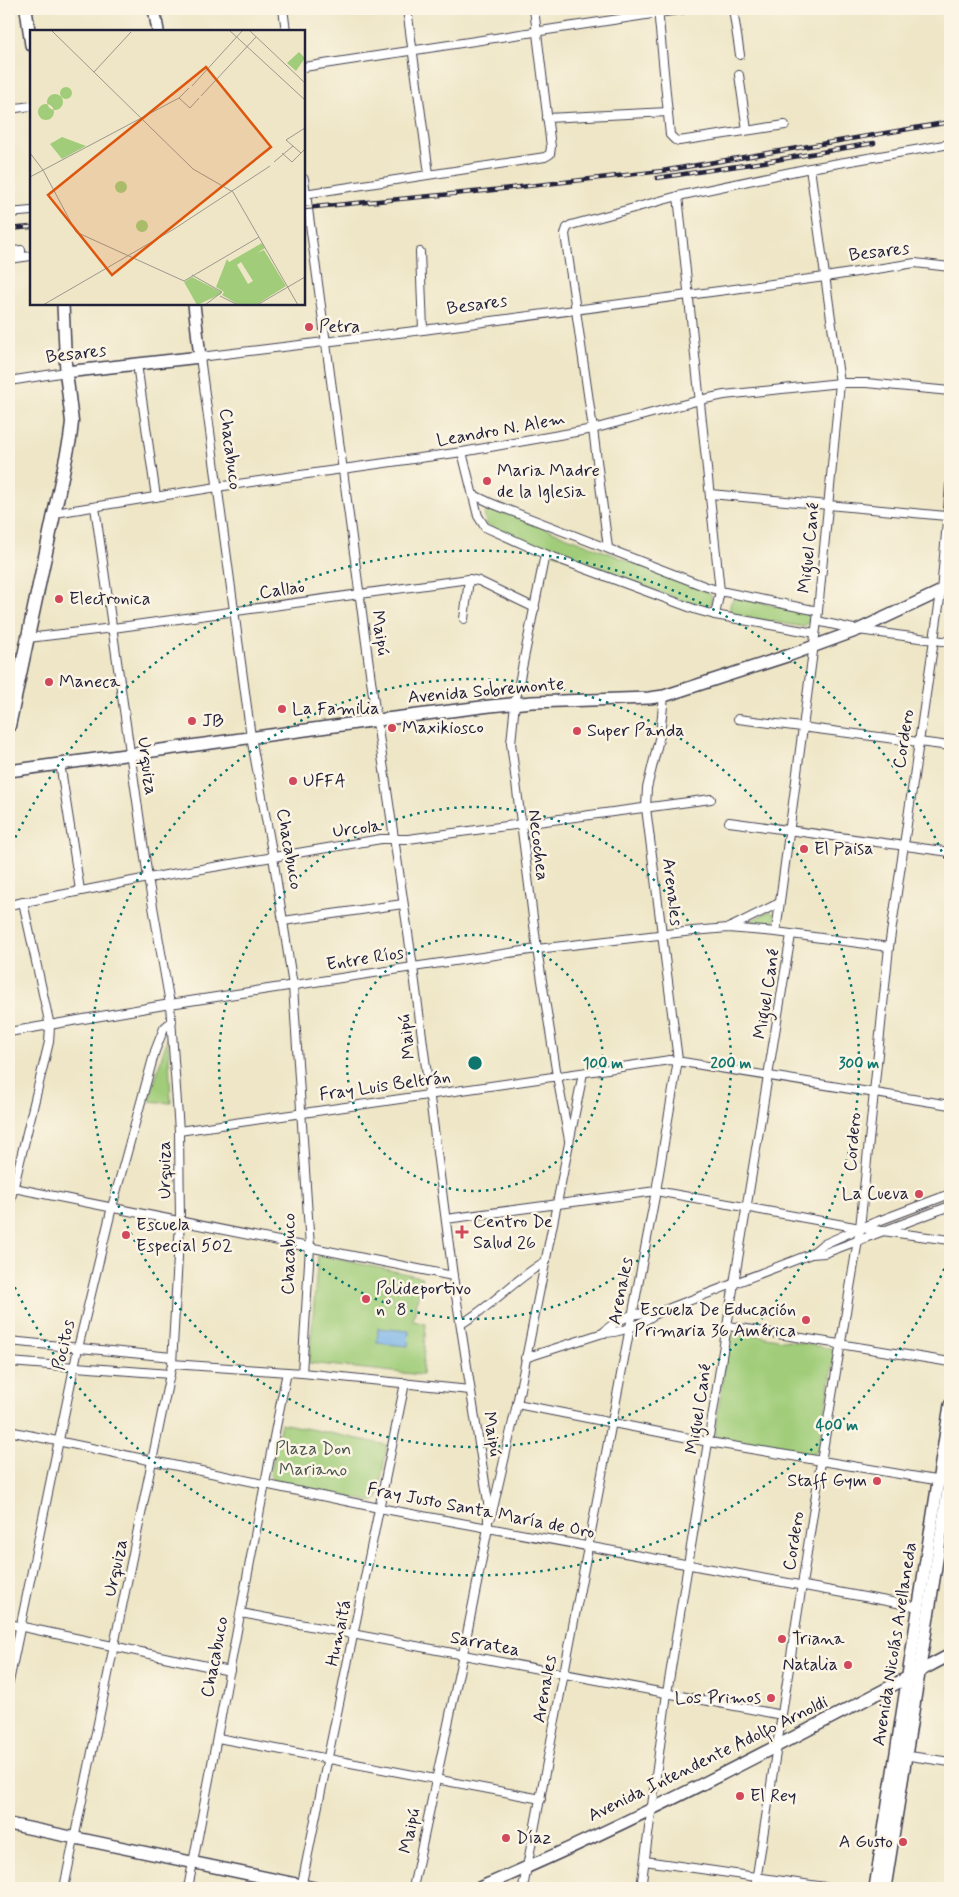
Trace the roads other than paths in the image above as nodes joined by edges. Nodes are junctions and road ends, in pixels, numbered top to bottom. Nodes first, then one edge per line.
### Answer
1 (26, 9) edge
2 (154, 9) edge
3 (283, 9) edge
4 (407, 9) edge
5 (534, 9) edge
6 (685, 9) edge
7 (733, 9) edge
8 (658, 11) edge
9 (158, 30) edge
10 (286, 30) edge
11 (537, 30) junction
12 (30, 38) edge
13 (413, 51) junction
14 (740, 55) dead end
15 (305, 67) edge
16 (739, 74) dead end
17 (30, 106) edge
18 (9, 109) edge
19 (668, 112) junction
20 (548, 118) junction
21 (785, 124) dead end
22 (747, 130) junction
23 (950, 144) edge
24 (810, 168) junction
25 (429, 174) junction
26 (305, 194) edge
27 (678, 196) junction
28 (30, 211) edge
29 (9, 214) edge
30 (9, 252) edge
31 (420, 252) dead end
32 (30, 256) edge
33 (21, 257) junction
34 (9, 259) edge
35 (950, 267) edge
36 (825, 276) junction
37 (689, 295) junction
38 (63, 305) edge
39 (194, 305) edge
40 (575, 309) junction
41 (423, 330) junction
42 (325, 341) junction
43 (200, 357) junction
44 (137, 364) junction
45 (66, 372) junction
46 (9, 381) edge
47 (840, 383) junction
48 (950, 391) edge
49 (700, 400) junction
50 (593, 429) junction
51 (462, 452) junction
52 (343, 469) junction
53 (950, 485) edge
54 (217, 487) junction
55 (710, 494) junction
56 (474, 495) junction
57 (156, 497) junction
58 (493, 504) junction
59 (828, 505) junction
60 (96, 507) junction
61 (55, 513) junction
62 (478, 515) junction
63 (946, 516) junction
64 (608, 548) junction
65 (545, 554) junction
66 (469, 579) junction
67 (946, 590) edge
68 (720, 591) junction
69 (360, 594) junction
70 (535, 608) junction
71 (818, 611) junction
72 (235, 612) junction
73 (715, 615) junction
74 (464, 619) dead end
75 (817, 621) junction
76 (113, 628) junction
77 (858, 630) junction
78 (815, 633) junction
79 (28, 638) junction
80 (934, 641) junction
81 (950, 642) edge
82 (814, 647) junction
83 (664, 696) junction
84 (515, 704) junction
85 (738, 719) dead end
86 (378, 720) junction
87 (9, 726) edge
88 (803, 728) junction
89 (251, 737) junction
90 (919, 742) junction
91 (950, 746) edge
92 (130, 754) junction
93 (60, 763) junction
94 (9, 770) edge
95 (711, 799) dead end
96 (646, 808) junction
97 (730, 822) dead end
98 (520, 825) junction
99 (789, 831) junction
100 (395, 840) junction
101 (903, 846) junction
102 (950, 852) edge
103 (273, 857) junction
104 (148, 878) junction
105 (80, 890) junction
106 (22, 902) junction
107 (779, 903) junction
108 (9, 904) edge
109 (404, 904) junction
110 (283, 922) junction
111 (728, 928) junction
112 (776, 932) junction
113 (662, 934) junction
114 (791, 935) junction
115 (889, 947) junction
116 (537, 949) junction
117 (413, 967) junction
118 (293, 986) junction
119 (170, 1004) junction
120 (172, 1021) junction
121 (50, 1026) junction
122 (9, 1032) edge
123 (678, 1060) junction
124 (583, 1073) junction
125 (557, 1076) junction
126 (769, 1076) junction
127 (428, 1094) junction
128 (873, 1094) junction
129 (950, 1105) edge
130 (302, 1113) junction
131 (179, 1131) junction
132 (569, 1140) junction
133 (11, 1187) edge
134 (656, 1191) junction
135 (950, 1194) edge
136 (558, 1204) junction
137 (9, 1206) edge
138 (950, 1206) edge
139 (112, 1207) junction
140 (747, 1208) junction
141 (446, 1219) junction
142 (180, 1221) junction
143 (860, 1228) junction
144 (883, 1231) junction
145 (858, 1240) junction
146 (950, 1240) edge
147 (310, 1247) junction
148 (811, 1254) junction
149 (546, 1261) junction
150 (453, 1276) junction
151 (735, 1284) junction
152 (657, 1313) junction
153 (632, 1316) junction
154 (461, 1324) junction
155 (728, 1326) junction
156 (629, 1328) junction
157 (603, 1333) junction
158 (9, 1341) edge
159 (841, 1344) junction
160 (78, 1348) junction
161 (525, 1358) junction
162 (172, 1361) junction
163 (9, 1362) edge
164 (950, 1362) edge
165 (75, 1366) junction
166 (287, 1372) junction
167 (302, 1373) junction
168 (170, 1374) junction
169 (405, 1383) junction
170 (470, 1390) junction
171 (517, 1404) junction
172 (950, 1405) edge
173 (613, 1422) junction
174 (9, 1431) edge
175 (59, 1442) junction
176 (709, 1442) junction
177 (153, 1461) junction
178 (822, 1462) junction
179 (947, 1480) edge
180 (264, 1485) junction
181 (380, 1508) junction
182 (488, 1528) junction
183 (588, 1547) junction
184 (689, 1564) junction
185 (802, 1585) junction
186 (919, 1607) junction
187 (241, 1613) junction
188 (9, 1624) edge
189 (21, 1627) junction
190 (354, 1635) junction
191 (115, 1647) junction
192 (464, 1654) junction
193 (950, 1656) edge
194 (230, 1671) junction
195 (919, 1672) junction
196 (563, 1674) junction
197 (908, 1678) junction
198 (9, 1682) edge
199 (667, 1693) junction
200 (782, 1715) junction
201 (218, 1738) junction
202 (777, 1746) junction
203 (901, 1754) junction
204 (328, 1759) junction
205 (950, 1762) edge
206 (436, 1780) junction
207 (541, 1799) junction
208 (652, 1808) junction
209 (9, 1824) edge
210 (74, 1838) junction
211 (193, 1862) junction
212 (645, 1862) junction
213 (526, 1868) junction
214 (756, 1877) junction
215 (301, 1887) edge
216 (64, 1888) edge
217 (188, 1888) edge
218 (315, 1888) edge
219 (413, 1888) edge
220 (479, 1888) edge
221 (523, 1888) edge
222 (641, 1888) edge
223 (755, 1888) edge
224 (832, 1888) edge
225 (874, 1888) edge
226 (885, 1888) edge

1 - 12 main road
2 - 9 main road
3 - 10 street
4 - 13 street
5 - 11 street
6 - 8 street
7 - 14 street
8 - 11 street
8 - 19 street
11 - 13 street
11 - 20 street
13 - 15 street
13 - 25 street
16 - 22 street
17 - 18 street
19 - 20 street
19 - 22 street
20 - 25 street
21 - 22 street
23 - 24 street
24 - 27 street
24 - 36 street, Miguel Cané
25 - 26 street
26 - 42 street, Maipú
27 - 37 street
27 - 40 street
28 - 29 street
30 - 33 street
31 - 41 street
32 - 33 street
33 - 34 street
35 - 36 street, Besares
36 - 37 street, Besares
36 - 47 street, Miguel Cané
37 - 40 street, Besares
37 - 49 street
38 - 45 main road
39 - 43 main road, Chacabuco
40 - 41 street, Besares
40 - 50 street
41 - 42 street, Besares
42 - 43 street, Besares
42 - 52 street, Maipú
43 - 44 main road, Besares
43 - 54 street, Chacabuco
44 - 45 main road, Besares
44 - 57 street
45 - 46 street, Besares
45 - 61 main road
47 - 48 street, Leandro N. Alem
47 - 49 street, Leandro N. Alem
47 - 59 street, Miguel Cané
49 - 50 street, Leandro N. Alem
49 - 55 street
50 - 51 street, Leandro N. Alem
50 - 64 street
51 - 52 street, Leandro N. Alem
51 - 56 street
52 - 54 street, Leandro N. Alem
52 - 69 street, Maipú
53 - 63 street, Cordero
54 - 57 street, Leandro N. Alem
54 - 72 street, Chacabuco
55 - 59 street
55 - 68 street
56 - 58 street
56 - 62 street
57 - 60 street, Leandro N. Alem
58 - 62 street
58 - 64 street
59 - 63 street
59 - 71 street, Miguel Cané
60 - 61 street, Leandro N. Alem
60 - 76 street, Urquiza
61 - 79 main road
62 - 65 street
63 - 67 street, Cordero
64 - 68 street
65 - 70 street, Necochea
65 - 73 street
66 - 69 street, Callao
66 - 70 street, Callao
66 - 74 street
67 - 77 main road, Avenida Sobremonte
67 - 80 street, Cordero
68 - 71 street
68 - 73 street
69 - 72 street, Callao
69 - 86 street, Maipú
70 - 84 street, Necochea
71 - 75 street, Miguel Cané
72 - 76 street, Callao
72 - 89 street, Chacabuco
73 - 78 street
75 - 77 street
75 - 78 street, Miguel Cané
76 - 79 street, Callao
76 - 92 street, Urquiza
77 - 80 street
77 - 82 main road, Avenida Sobremonte
78 - 82 street, Miguel Cané
79 - 87 main road
80 - 81 street
80 - 90 street, Cordero
82 - 83 main road, Avenida Sobremonte
82 - 88 street, Miguel Cané
83 - 84 main road, Avenida Sobremonte
83 - 96 street, Arenales
84 - 86 main road, Avenida Sobremonte
84 - 98 street, Necochea
85 - 88 street
86 - 89 main road, Avenida Sobremonte
86 - 100 street, Maipú
88 - 90 street
88 - 99 street, Miguel Cané
89 - 92 main road, Avenida Sobremonte
89 - 103 street, Chacabuco
90 - 91 street
90 - 101 street, Cordero
92 - 93 main road, Avenida Sobremonte
92 - 104 street, Urquiza
93 - 94 main road, Avenida Sobremonte
93 - 105 street
95 - 96 street, Urcola
96 - 98 street, Urcola
96 - 113 street, Arenales
97 - 99 street
98 - 100 street, Urcola
98 - 116 street, Necochea
99 - 101 street
99 - 107 street, Miguel Cané
100 - 103 street, Urcola
100 - 109 street, Maipú
101 - 102 street
101 - 115 street, Cordero
103 - 104 street, Urcola
103 - 110 street, Chacabuco
104 - 105 street, Urcola
104 - 119 street, Urquiza
105 - 106 street, Urcola
106 - 108 street, Urcola
106 - 121 street
107 - 111 street, Entre Ríos
107 - 112 street, Miguel Cané
109 - 110 street
109 - 117 street, Maipú
110 - 118 street, Chacabuco
111 - 112 street, Entre Ríos
111 - 113 street, Entre Ríos
112 - 114 street, Entre Ríos
113 - 116 street, Entre Ríos
113 - 123 street, Arenales
114 - 115 street, Entre Ríos
114 - 126 street, Miguel Cané
115 - 128 street, Cordero
116 - 117 street, Entre Ríos
116 - 125 street, Necochea
117 - 118 street, Entre Ríos
117 - 127 street, Maipú
118 - 119 street, Entre Ríos
118 - 130 street, Chacabuco
119 - 120 street, Urquiza
119 - 121 street, Entre Ríos
120 - 131 street, Urquiza
120 - 139 street, Pocitos
121 - 122 street, Entre Ríos
121 - 133 street
123 - 124 street, Fray Luis Beltrán
123 - 126 street, Fray Luis Beltrán
123 - 134 street, Arenales
124 - 125 street, Fray Luis Beltrán
124 - 132 street, Necochea
125 - 127 street, Fray Luis Beltrán
125 - 132 street, Necochea
126 - 128 street, Fray Luis Beltrán
126 - 140 street, Miguel Cané
127 - 130 street, Fray Luis Beltrán
127 - 141 street, Maipú
128 - 129 street, Fray Luis Beltrán
128 - 143 street, Cordero
130 - 131 street, Fray Luis Beltrán
130 - 147 street, Chacabuco
131 - 142 street, Urquiza
132 - 136 street, Necochea
133 - 137 street
133 - 139 street
134 - 136 street
134 - 140 street
134 - 153 street, Arenales
135 - 143 street
136 - 141 street
136 - 149 street, Necochea
138 - 144 street
139 - 142 street
139 - 160 street, Pocitos
140 - 143 street
140 - 151 street, Miguel Cané
141 - 150 street, Maipú
142 - 147 street
142 - 162 street, Urquiza
143 - 144 street
143 - 145 street, Cordero
143 - 148 street
144 - 145 street
144 - 146 street
145 - 148 street
145 - 159 street, Cordero
147 - 150 street
147 - 167 street, Chacabuco
148 - 151 street
149 - 154 street
149 - 161 street, Necochea
150 - 154 street, Maipú
151 - 152 street
151 - 155 street, Miguel Cané
152 - 153 street
152 - 156 street
153 - 156 street, Arenales
153 - 157 street
154 - 170 street, Maipú
155 - 159 street
155 - 176 street, Miguel Cané
156 - 157 street
156 - 173 street, Arenales
157 - 161 street
158 - 160 street
159 - 164 street
159 - 178 street, Cordero
160 - 162 street
160 - 165 street, Pocitos
161 - 171 street, Necochea
162 - 166 street
162 - 168 street, Urquiza
163 - 165 street
165 - 168 street
165 - 175 street, Pocitos
166 - 167 street
166 - 180 street, Chacabuco
167 - 169 street
168 - 177 street, Urquiza
169 - 170 street
169 - 181 street, Humaitá
170 - 182 street, Maipú
171 - 173 street
171 - 182 street, Necochea
172 - 179 main road, Avenida Nicolás Avellaneda
173 - 176 street
173 - 183 street, Arenales
174 - 175 street, Fray Justo Santa María de Oro
175 - 177 street, Fray Justo Santa María de Oro
175 - 189 street, Pocitos
176 - 178 street
176 - 184 street, Miguel Cané
177 - 180 street, Fray Justo Santa María de Oro
177 - 191 street, Urquiza
178 - 179 street
178 - 185 street, Cordero
179 - 186 main road, Avenida Nicolás Avellaneda
179 - 195 main road, Avenida Nicolás Avellaneda
180 - 181 street, Fray Justo Santa María de Oro
180 - 187 street, Chacabuco
181 - 182 street, Fray Justo Santa María de Oro
181 - 190 street, Humaitá
182 - 183 street, Fray Justo Santa María de Oro
182 - 192 street, Maipú
183 - 184 street, Fray Justo Santa María de Oro
183 - 196 street, Arenales
184 - 185 street, Fray Justo Santa María de Oro
184 - 199 street, Miguel Cané
185 - 186 street, Fray Justo Santa María de Oro
185 - 200 street, Cordero
186 - 197 main road, Avenida Nicolás Avellaneda
187 - 190 street, Sarratea
187 - 194 street, Chacabuco
188 - 189 street
189 - 191 street
189 - 198 street, Pocitos
190 - 192 street, Sarratea
190 - 204 street, Humaitá
191 - 194 street
191 - 210 street, Urquiza
192 - 196 street, Sarratea
192 - 206 street, Maipú
193 - 195 main road, Avenida Intendente Adolfo Arnoldi
194 - 201 street, Chacabuco
195 - 197 main road, Avenida Intendente Adolfo Arnoldi
195 - 203 main road, Avenida Nicolás Avellaneda
196 - 199 street, Sarratea
196 - 207 street, Arenales
197 - 202 main road, Avenida Intendente Adolfo Arnoldi
197 - 203 main road, Avenida Nicolás Avellaneda
199 - 200 street, Sarratea
199 - 208 street, Miguel Cané
200 - 202 street, Cordero
201 - 204 street
201 - 211 street, Chacabuco
202 - 208 main road, Avenida Intendente Adolfo Arnoldi
202 - 214 street, Cordero
203 - 205 street
203 - 225 main road, Avenida Nicolás Avellaneda
203 - 226 main road, Avenida Nicolás Avellaneda
204 - 206 street
204 - 215 street, Humaitá
206 - 207 street
206 - 219 street, Maipú
207 - 213 street, Arenales
208 - 212 street, Miguel Cané
208 - 213 main road, Avenida Intendente Adolfo Arnoldi
209 - 210 main road
210 - 211 main road
210 - 216 street, Urquiza
211 - 215 main road
211 - 217 street, Chacabuco
212 - 214 street
212 - 222 street, Miguel Cané
213 - 220 main road, Avenida Intendente Adolfo Arnoldi
213 - 221 street, Arenales
214 - 223 street, Cordero
214 - 224 street
215 - 218 main road

